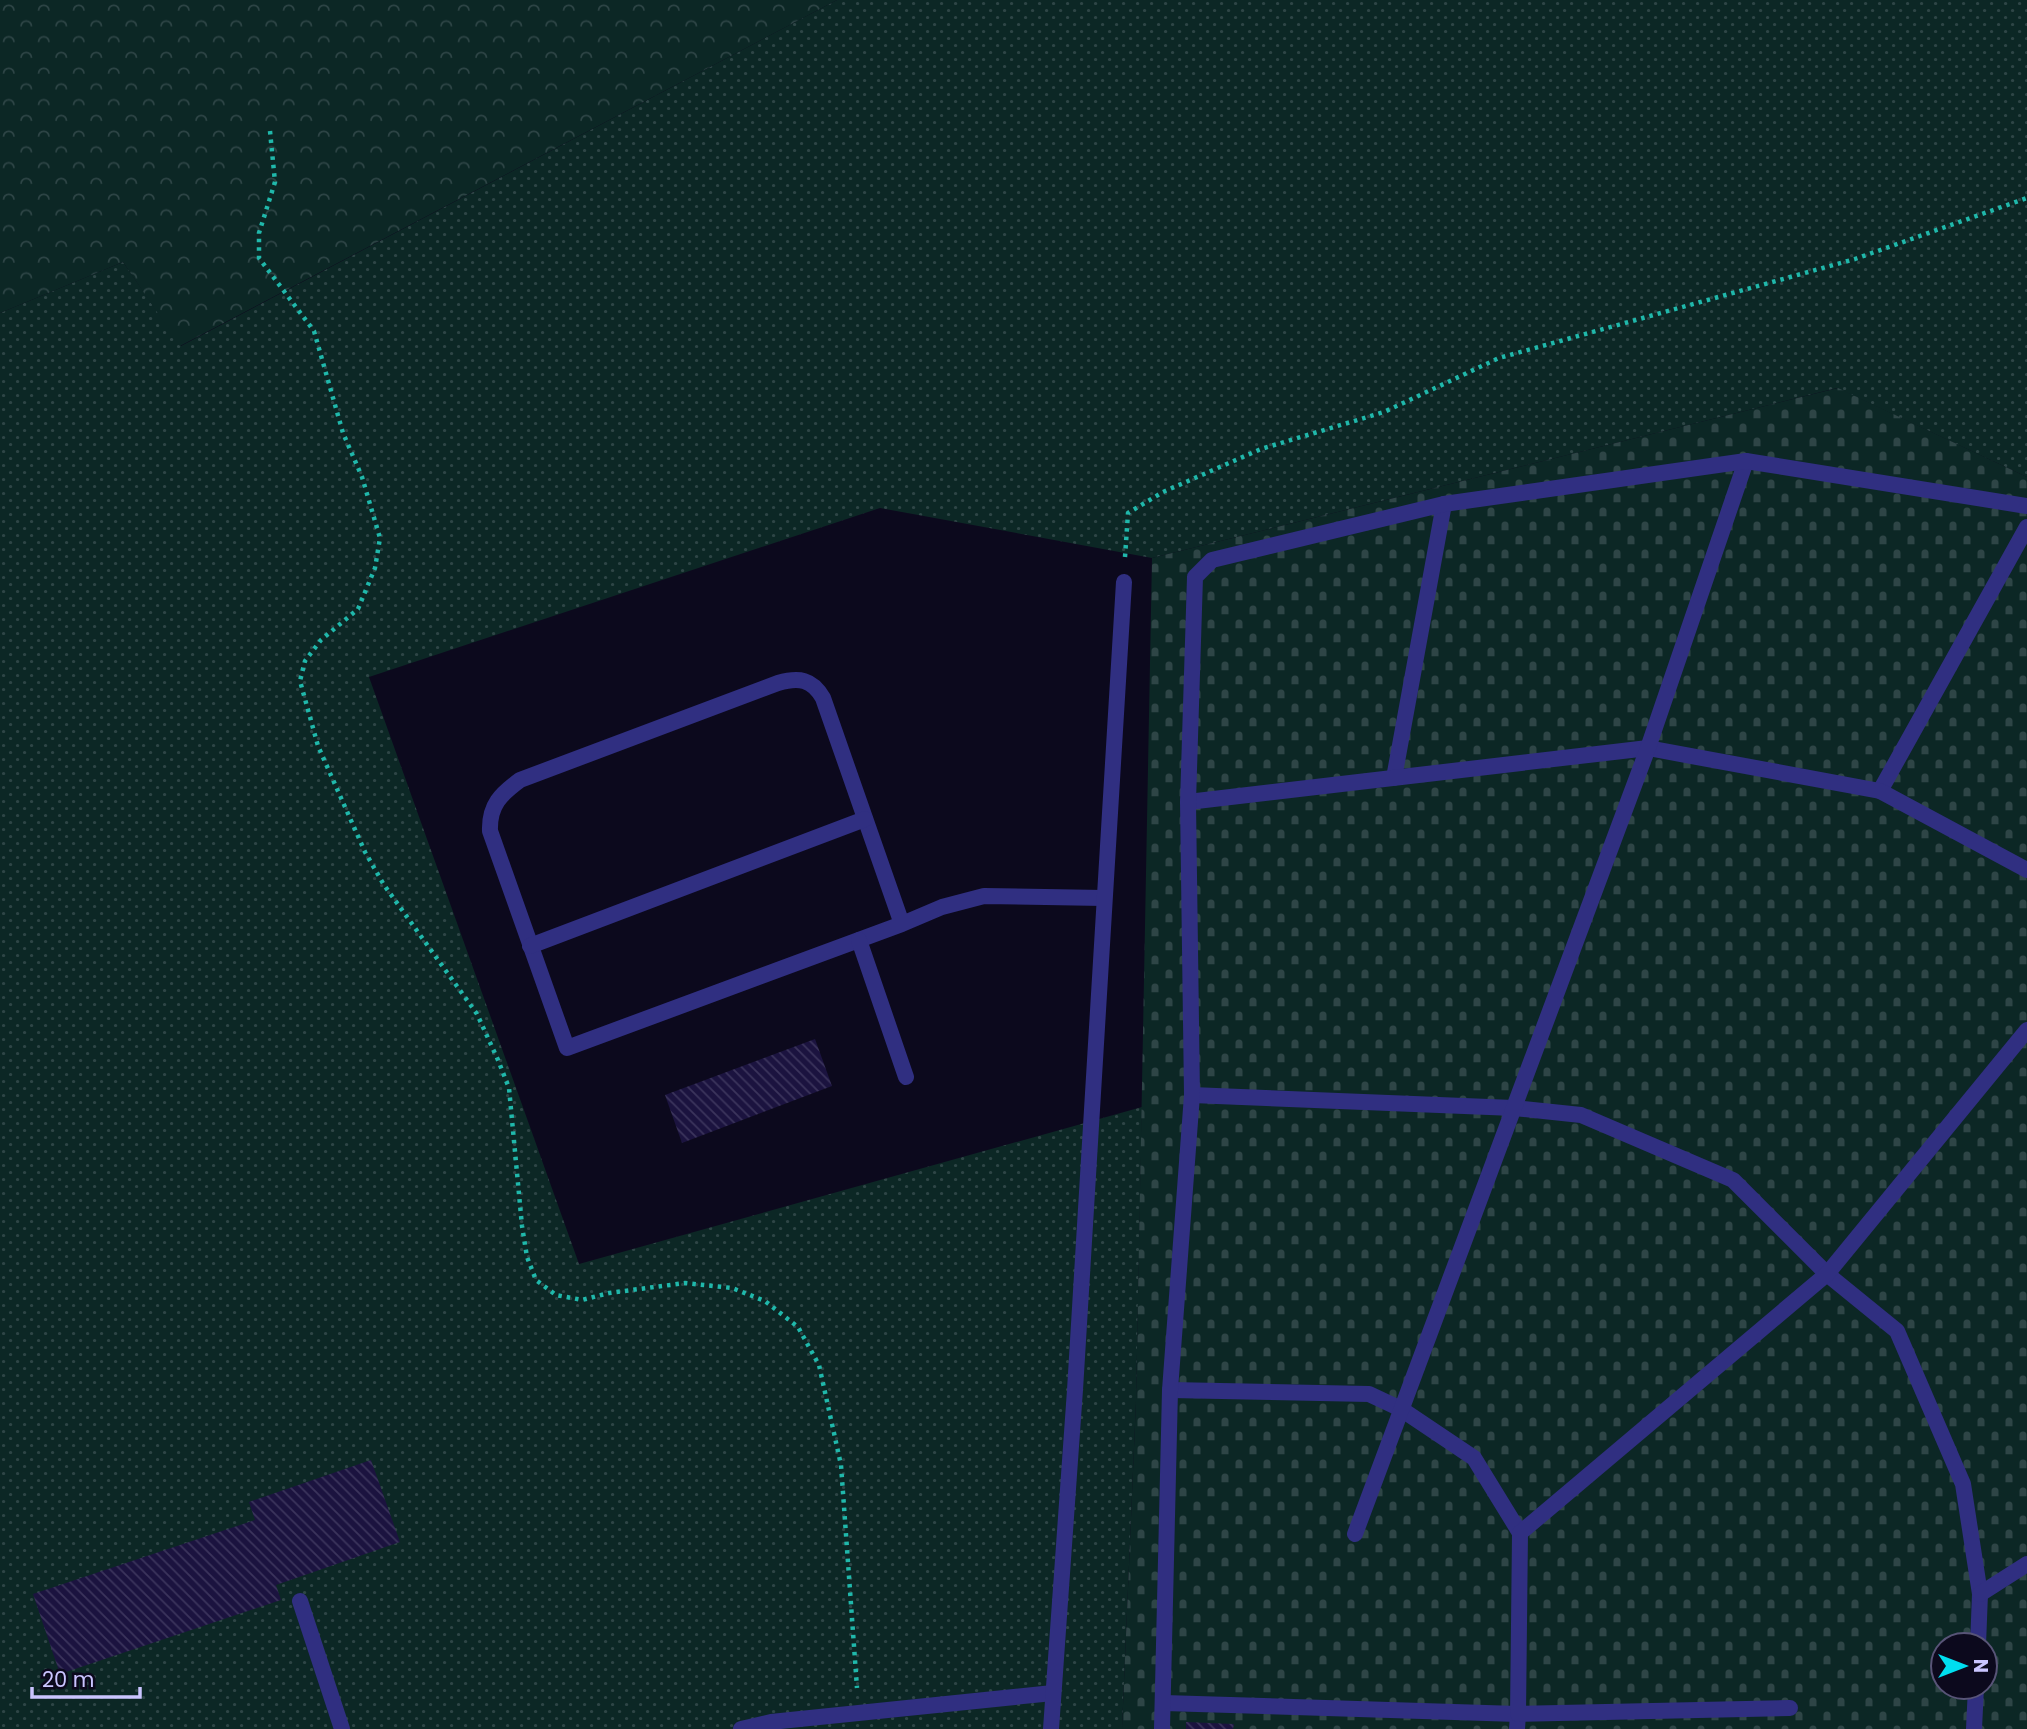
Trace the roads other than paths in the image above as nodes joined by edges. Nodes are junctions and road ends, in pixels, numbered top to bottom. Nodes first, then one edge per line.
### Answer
1 (1746, 461) junction
2 (1444, 504) junction
3 (2027, 506) edge
4 (2027, 527) edge
5 (1124, 582) road end
6 (1648, 748) junction
7 (1394, 778) junction
8 (1881, 792) junction
9 (1188, 802) junction
10 (865, 819) junction
11 (2027, 870) edge
12 (1104, 898) junction
13 (902, 924) junction
14 (859, 940) junction
15 (530, 946) junction
16 (2027, 1030) edge
17 (906, 1077) dead end
18 (1192, 1095) junction
19 (1514, 1108) junction
20 (1827, 1274) junction
21 (1170, 1390) junction
22 (1401, 1409) junction
23 (1520, 1532) junction
24 (1355, 1534) dead end
25 (2027, 1564) edge
26 (1980, 1594) junction
27 (299, 1601) dead end
28 (1979, 1631) edge
29 (1053, 1693) junction
30 (1975, 1701) edge
31 (1164, 1703) junction
32 (1790, 1708) dead end
33 (1518, 1721) edge
34 (342, 1729) edge
35 (741, 1729) edge
36 (1051, 1729) edge
37 (1162, 1729) edge
38 (1974, 1729) edge

1 - 2 lane
1 - 3 lane
1 - 6 lane
2 - 7 lane
2 - 9 lane
4 - 8 lane
5 - 12 lane
6 - 7 lane
6 - 8 lane
6 - 19 lane
7 - 9 lane
8 - 11 lane
9 - 18 lane
10 - 13 lane
10 - 15 lane
10 - 15 lane
12 - 13 lane
12 - 29 lane
13 - 14 lane
14 - 15 lane
14 - 17 lane
16 - 20 lane
18 - 19 lane
18 - 21 lane
19 - 20 lane
19 - 22 lane
20 - 23 lane
20 - 26 lane
21 - 22 lane
21 - 31 lane
22 - 23 lane
22 - 24 lane
23 - 33 lane
25 - 26 lane
26 - 28 lane
27 - 34 lane
29 - 35 lane
29 - 36 lane
30 - 38 lane
31 - 33 lane
31 - 37 lane
32 - 33 lane

